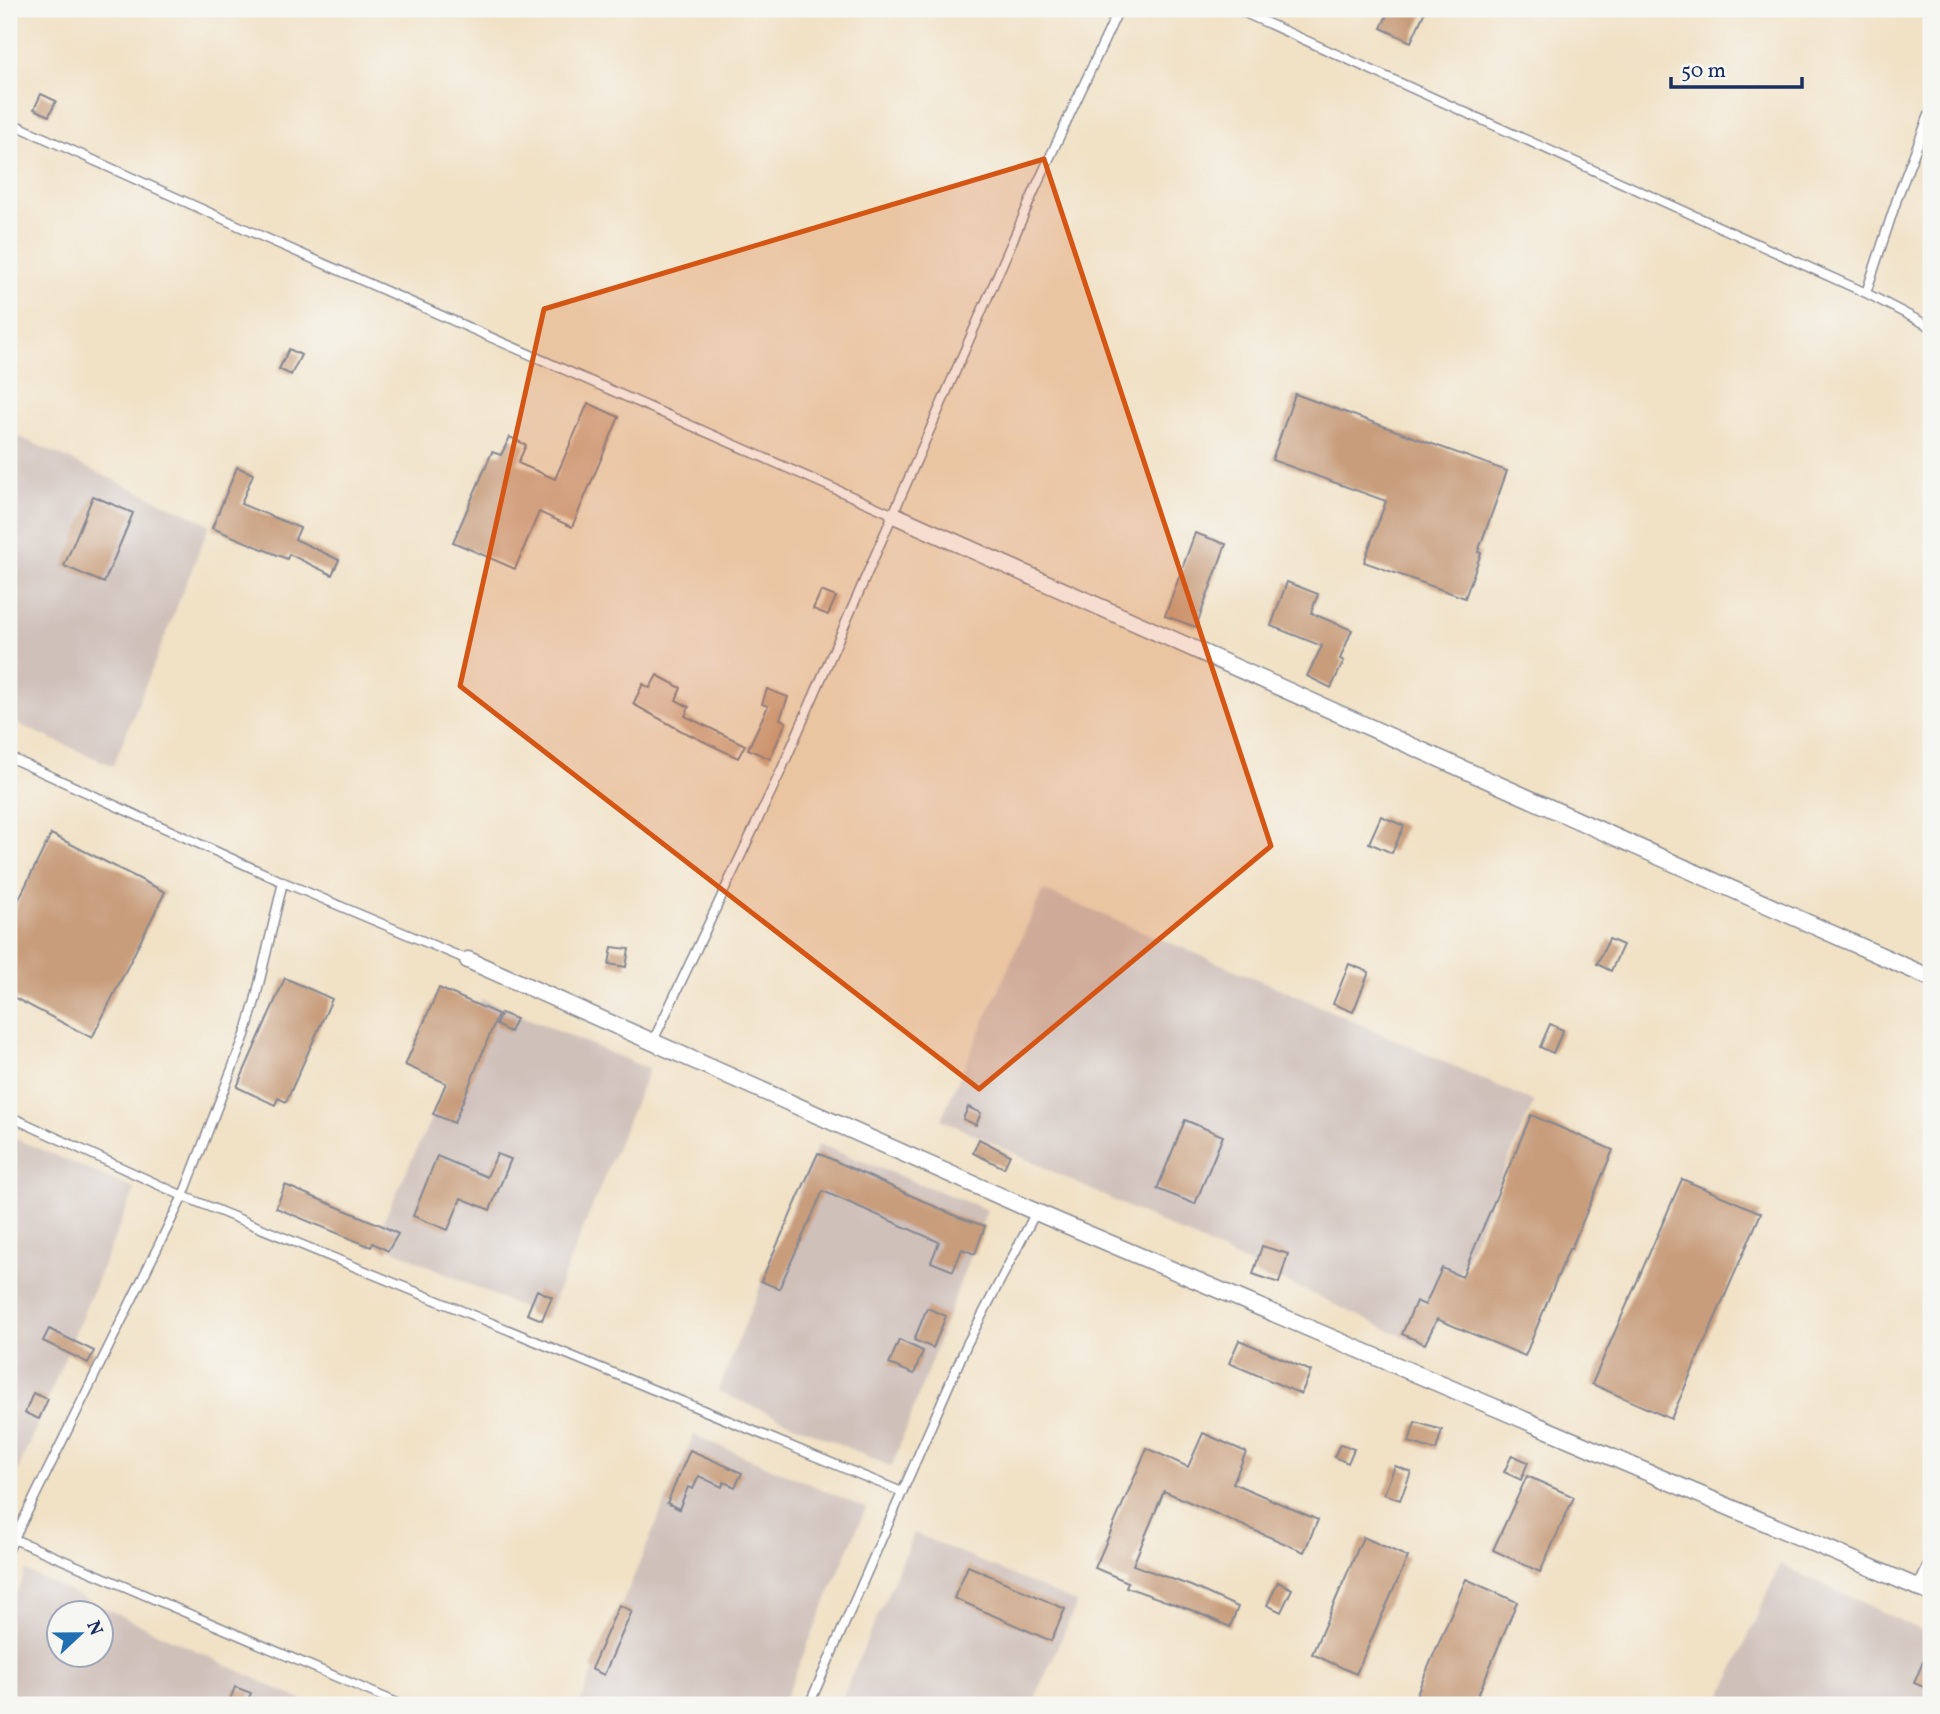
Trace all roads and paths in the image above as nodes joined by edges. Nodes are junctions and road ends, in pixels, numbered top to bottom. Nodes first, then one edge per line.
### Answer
1 (1119, 9) edge
2 (1236, 9) edge
3 (1931, 110) edge
4 (9, 122) edge
5 (1866, 293) junction
6 (1931, 327) edge
7 (894, 514) junction
8 (9, 757) edge
9 (284, 882) junction
10 (468, 960) joint
11 (1931, 978) edge
12 (653, 1041) junction
13 (9, 1116) edge
14 (183, 1196) junction
15 (1036, 1212) junction
16 (902, 1492) junction
17 (11, 1538) edge
18 (9, 1549) edge
19 (1931, 1567) edge
20 (1926, 1591) edge
21 (402, 1705) edge
22 (809, 1705) edge

1 - 7 lane
2 - 5 lane
3 - 5 lane
4 - 7 lane
5 - 6 lane
7 - 11 street
7 - 12 lane
8 - 9 lane
9 - 10 lane
9 - 14 lane
10 - 12 street
12 - 15 street
13 - 14 lane
14 - 16 lane
14 - 17 lane
15 - 16 lane
15 - 20 street
16 - 22 lane
17 - 18 lane
17 - 21 lane
19 - 20 street

